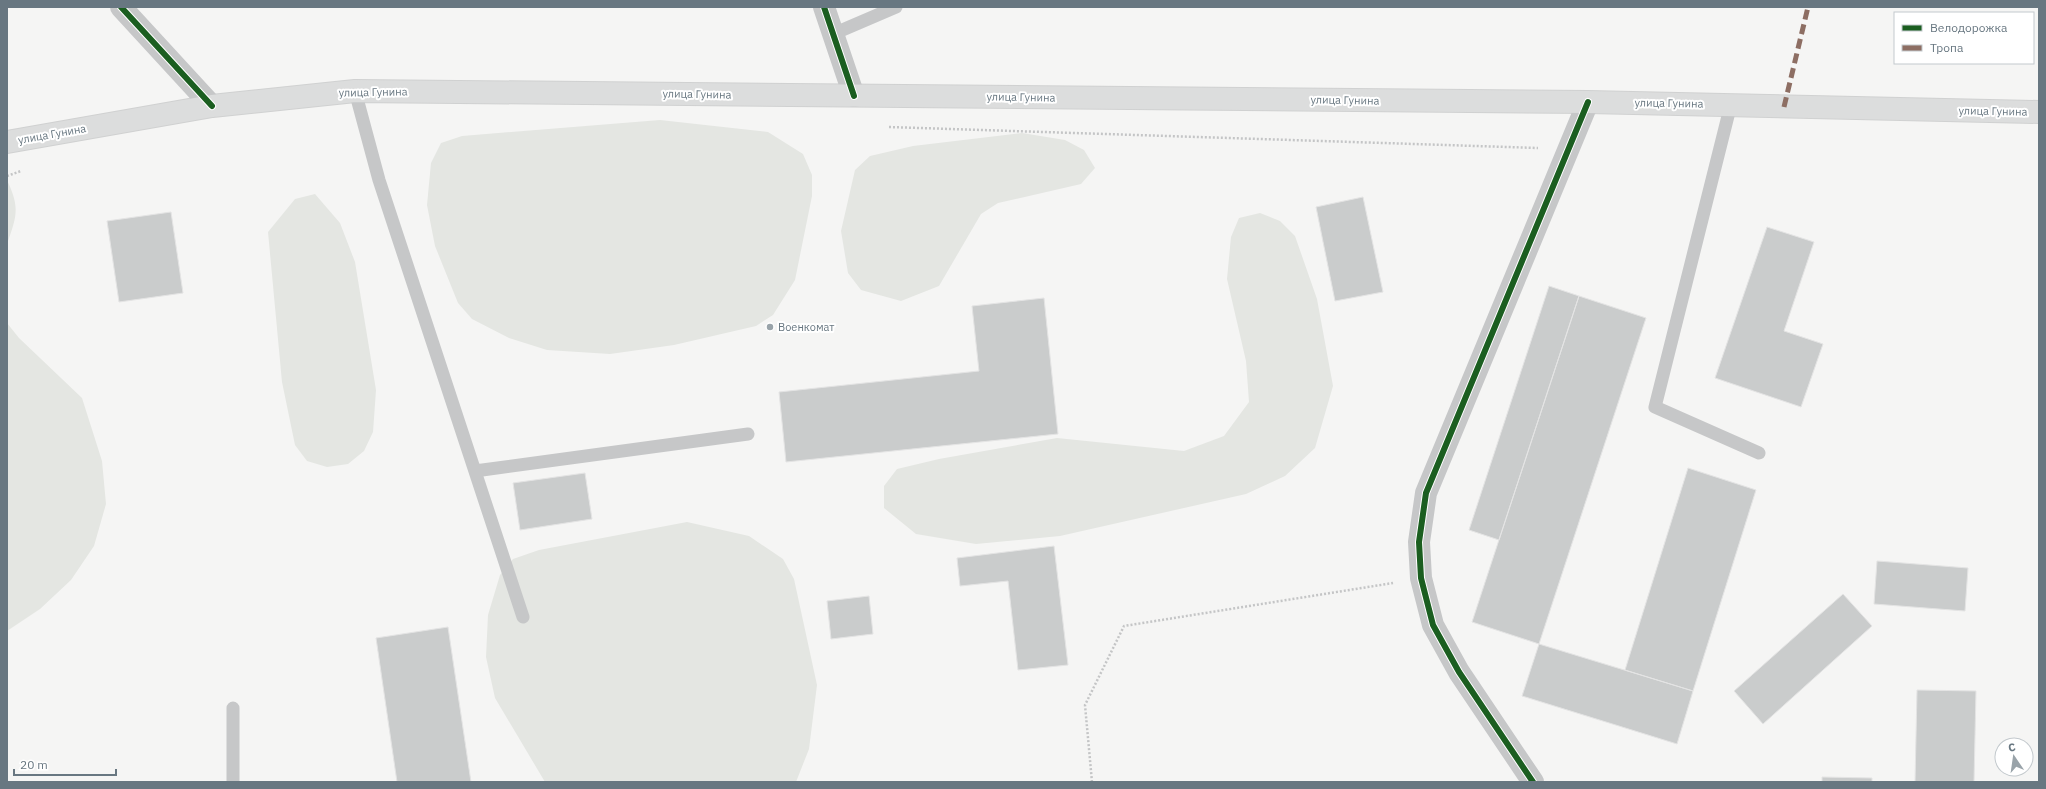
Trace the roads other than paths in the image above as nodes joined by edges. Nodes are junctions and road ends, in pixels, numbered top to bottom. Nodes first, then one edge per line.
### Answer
1 (824, 7) edge
2 (896, 7) edge
3 (126, 9) edge
4 (833, 34) junction
5 (355, 91) junction
6 (854, 96) junction
7 (1588, 102) junction
8 (1731, 104) junction
9 (212, 106) junction
10 (2039, 112) edge
11 (7, 142) edge
12 (748, 434) dead end
13 (1759, 453) dead end
14 (475, 472) junction
15 (523, 617) dead end
16 (234, 708) dead end
17 (233, 782) edge
18 (1528, 782) edge

1 - 4 street
2 - 4 lane
3 - 9 street
4 - 6 street
5 - 6 main road, улица Гунина
5 - 9 main road, улица Гунина
5 - 14 lane
6 - 7 main road, улица Гунина
7 - 8 main road, улица Гунина
7 - 18 street
8 - 10 main road, улица Гунина
8 - 13 lane
9 - 11 main road, улица Гунина
12 - 14 lane
14 - 15 lane
16 - 17 lane

